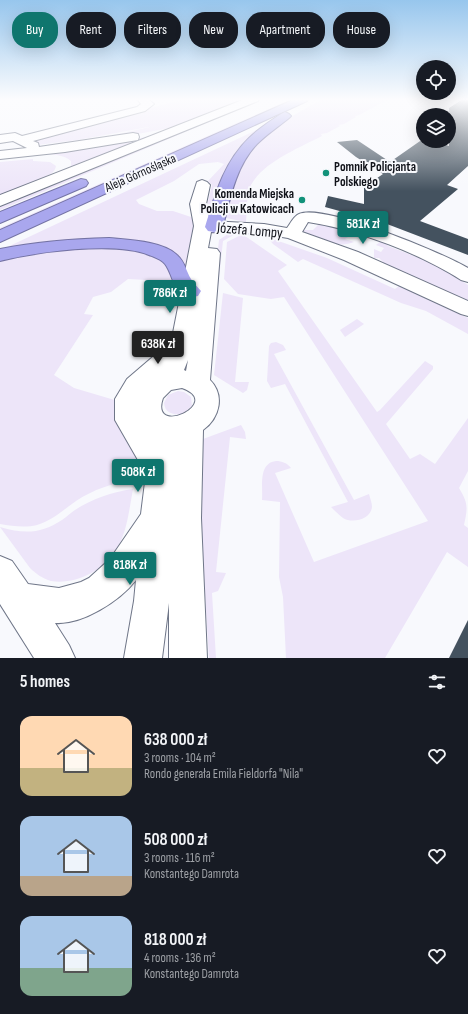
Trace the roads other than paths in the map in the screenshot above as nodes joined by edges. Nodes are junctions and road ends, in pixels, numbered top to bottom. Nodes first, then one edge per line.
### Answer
1 (60, 130) edge
2 (163, 130) edge
3 (180, 130) edge
4 (206, 130) edge
5 (235, 130) edge
6 (267, 130) edge
7 (0, 139) edge
8 (20, 140) junction
9 (39, 151) junction
10 (0, 155) edge
11 (0, 160) edge
12 (43, 184) junction
13 (202, 185) dead end
14 (0, 202) edge
15 (0, 218) edge
16 (208, 227) junction
17 (292, 234) junction
18 (374, 234) junction
19 (0, 236) edge
20 (0, 256) edge
21 (351, 256) junction
22 (468, 276) edge
23 (191, 291) junction
24 (468, 308) edge
25 (183, 342) junction
26 (168, 381) junction
27 (197, 383) junction
28 (177, 426) junction
29 (161, 471) junction
30 (156, 519) junction
31 (9, 586) edge
32 (56, 658) edge
33 (143, 658) edge
34 (188, 658) edge

1 - 8 street
2 - 9 street
3 - 12 street
4 - 15 highway, Aleja Górnośląska
5 - 19 highway, Aleja Górnośląska
6 - 16 highway
7 - 8 street
8 - 9 street
9 - 10 street
11 - 12 street
12 - 14 street
13 - 16 street
16 - 17 street, Józefa Lompy
16 - 23 street, Józefa Lompy
16 - 27 street
17 - 18 street
17 - 21 street, Józefa Lompy
18 - 21 street
18 - 22 street
20 - 23 highway
21 - 24 street, Józefa Lompy
23 - 25 street, Józefa Lompy
25 - 26 street, Józefa Lompy
25 - 29 street
26 - 27 street
26 - 28 street
27 - 28 street
28 - 29 street
28 - 34 street
29 - 30 street
30 - 31 street
30 - 33 street
31 - 32 street

